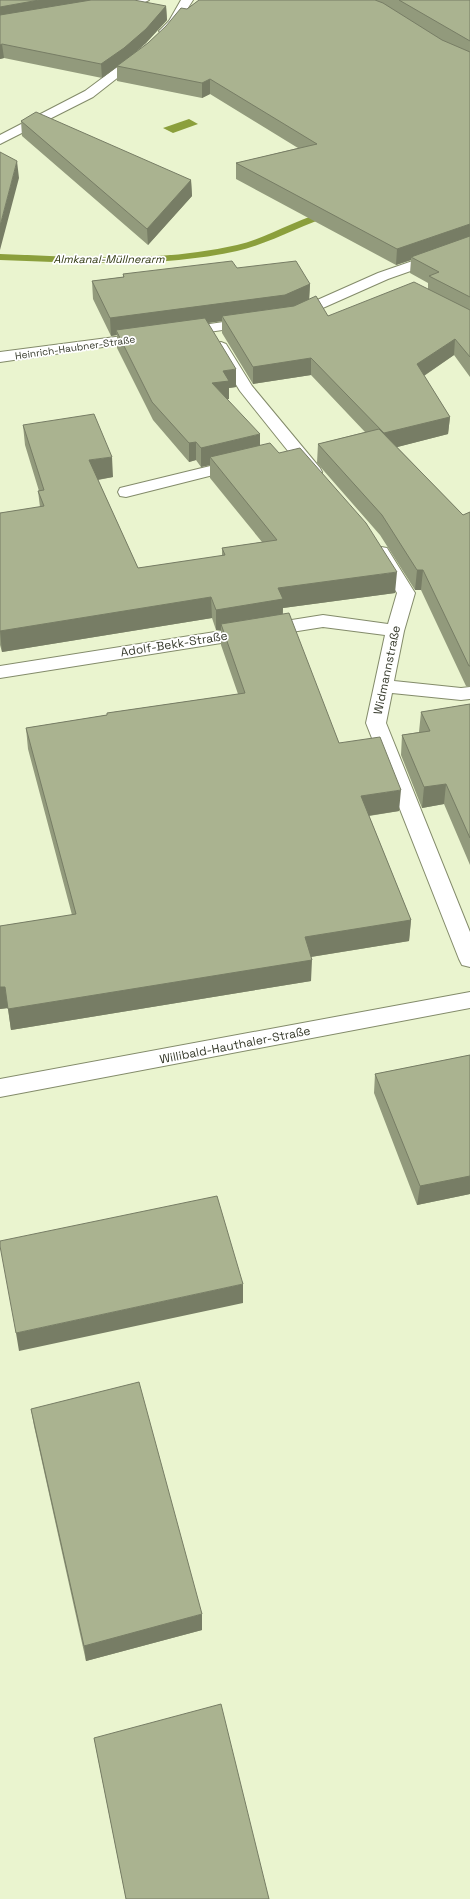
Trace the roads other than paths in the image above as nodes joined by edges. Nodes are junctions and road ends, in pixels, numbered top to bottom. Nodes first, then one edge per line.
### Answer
1 (143, 0) edge
2 (187, 0) edge
3 (96, 8) edge
4 (0, 140) edge
5 (470, 244) edge
6 (383, 276) junction
7 (396, 283) dead end
8 (280, 319) edge
9 (265, 321) edge
10 (210, 328) junction
11 (0, 357) edge
12 (256, 460) edge
13 (326, 486) edge
14 (126, 492) dead end
15 (373, 540) edge
16 (395, 631) junction
17 (0, 672) edge
18 (383, 686) junction
19 (470, 693) edge
20 (470, 959) edge
21 (470, 1000) edge
22 (0, 1088) edge

1 - 3 street
2 - 4 street
5 - 6 street
6 - 7 street
6 - 8 street
9 - 10 street, Heinrich-Haubner-Straße
10 - 11 street, Heinrich-Haubner-Straße
10 - 13 street
12 - 14 street
15 - 16 street, Widmannstraße
16 - 17 street, Adolf-Bekk-Straße
16 - 18 street, Widmannstraße
18 - 19 street
18 - 20 street, Widmannstraße
21 - 22 street, Willibald-Hauthaler-Straße

